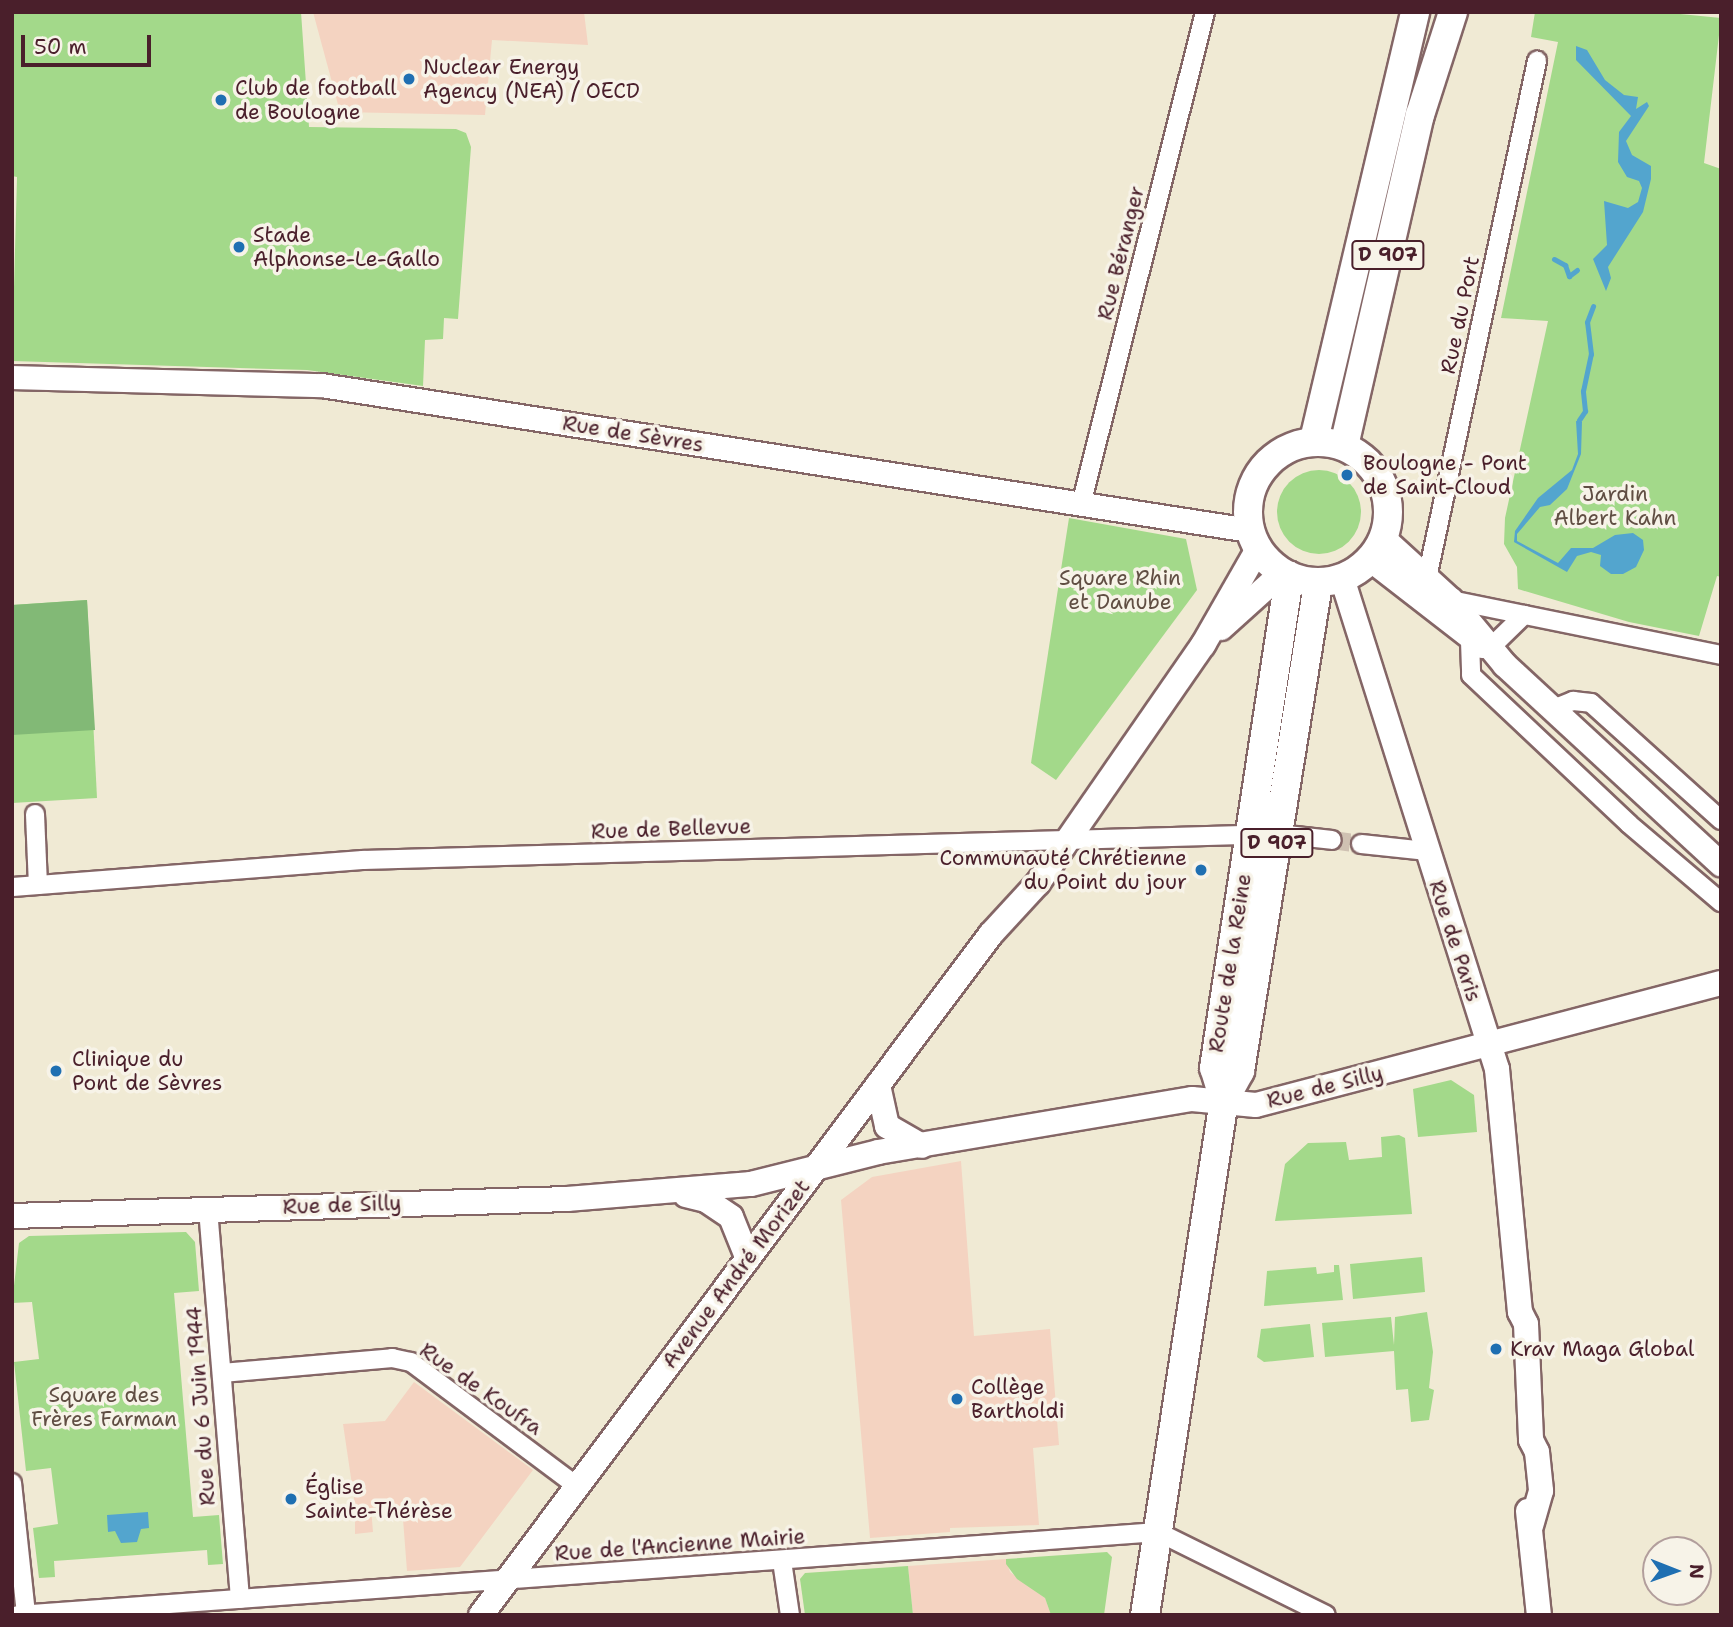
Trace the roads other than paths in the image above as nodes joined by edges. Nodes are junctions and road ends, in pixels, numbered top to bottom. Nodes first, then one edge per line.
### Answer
1 (1205, 12) edge
2 (1415, 12) edge
3 (1433, 12) edge
4 (1453, 12) edge
5 (1537, 61) dead end
6 (1420, 115) junction
7 (12, 377) edge
8 (1314, 440) junction
9 (1344, 446) junction
10 (1081, 505) junction
11 (1254, 539) junction
12 (1376, 548) junction
13 (1286, 575) junction
14 (1427, 578) junction
15 (1330, 580) junction
16 (1451, 600) junction
17 (1524, 615) junction
18 (1203, 645) junction
19 (1479, 645) junction
20 (1721, 655) edge
21 (1553, 709) junction
22 (35, 814) dead end
23 (1721, 820) edge
24 (1278, 834) junction
25 (1249, 835) junction
26 (1332, 840) tunnel mouth
27 (1058, 841) junction
28 (1362, 844) tunnel mouth
29 (1426, 851) junction
30 (1721, 864) edge
31 (38, 885) junction
32 (12, 887) edge
33 (1721, 902) edge
34 (1721, 984) edge
35 (1489, 1045) junction
36 (878, 1085) junction
37 (1224, 1100) junction
38 (922, 1146) junction
39 (813, 1170) junction
40 (671, 1192) junction
41 (208, 1209) junction
42 (12, 1216) edge
43 (748, 1259) junction
44 (222, 1373) junction
45 (12, 1483) edge
46 (578, 1487) junction
47 (1158, 1532) junction
48 (782, 1561) junction
49 (506, 1580) junction
50 (240, 1599) junction
51 (26, 1614) edge
52 (18, 1615) edge
53 (481, 1615) edge
54 (790, 1615) edge
55 (1144, 1615) edge
56 (1326, 1615) edge
57 (1539, 1615) edge

1 - 10 street, Rue Béranger
2 - 8 main road, D 907
3 - 6 main road
4 - 6 main road, D 907
5 - 14 street, Rue du Port
6 - 9 main road, D 907
7 - 10 street, Rue de Sèvres
8 - 9 main road
8 - 11 main road
9 - 12 main road
10 - 11 street, Rue de Sèvres
11 - 13 main road
11 - 18 main road, Avenue André Morizet
12 - 14 main road
12 - 15 main road
12 - 19 main road
13 - 15 main road
13 - 18 main road, Avenue André Morizet
13 - 25 main road, Route de la Reine / D 907
14 - 16 main road
15 - 24 main road, Route de la Reine / D 907
15 - 29 main road, Rue de Paris
16 - 17 street
16 - 19 main road
17 - 19 street
17 - 20 street
18 - 27 main road, Avenue André Morizet
19 - 21 main road
19 - 33 street
21 - 23 street
21 - 30 main road
22 - 31 street
24 - 25 street, Rue de Bellevue
24 - 26 street, Rue de Bellevue
24 - 37 main road, Route de la Reine / D 907
25 - 27 street, Rue de Bellevue
25 - 37 main road, Route de la Reine / D 907
27 - 31 street, Rue de Bellevue
27 - 36 main road, Avenue André Morizet
28 - 29 street
29 - 35 main road, Rue de Paris
31 - 32 street, Rue de Bellevue
34 - 35 main road, Rue de Silly
35 - 37 main road, Rue de Silly
35 - 57 main road, Rue de Paris
36 - 38 main road
36 - 39 main road, Avenue André Morizet
37 - 38 main road, Rue de Silly
37 - 47 main road, Route de la Reine / D 907
38 - 39 main road, Rue de Silly
39 - 40 main road, Rue de Silly
39 - 43 main road, Avenue André Morizet
40 - 41 main road, Rue de Silly
40 - 43 main road, Rue de Silly
41 - 42 main road, Rue de Silly
41 - 44 street, Rue du 6 Juin 1944
43 - 46 main road, Avenue André Morizet
44 - 46 street, Rue de Koufra
44 - 50 street, Rue du 6 Juin 1944
45 - 51 street
46 - 49 main road, Avenue André Morizet
47 - 48 street, Rue de l'Ancienne Mairie
47 - 55 main road, Route de la Reine / D 907
47 - 56 street
48 - 49 street, Rue de l'Ancienne Mairie
48 - 54 street
49 - 50 street, Rue de l'Ancienne Mairie
49 - 53 main road, Avenue André Morizet
50 - 51 street, Rue de l'Ancienne Mairie
51 - 52 street, Rue de l'Ancienne Mairie

